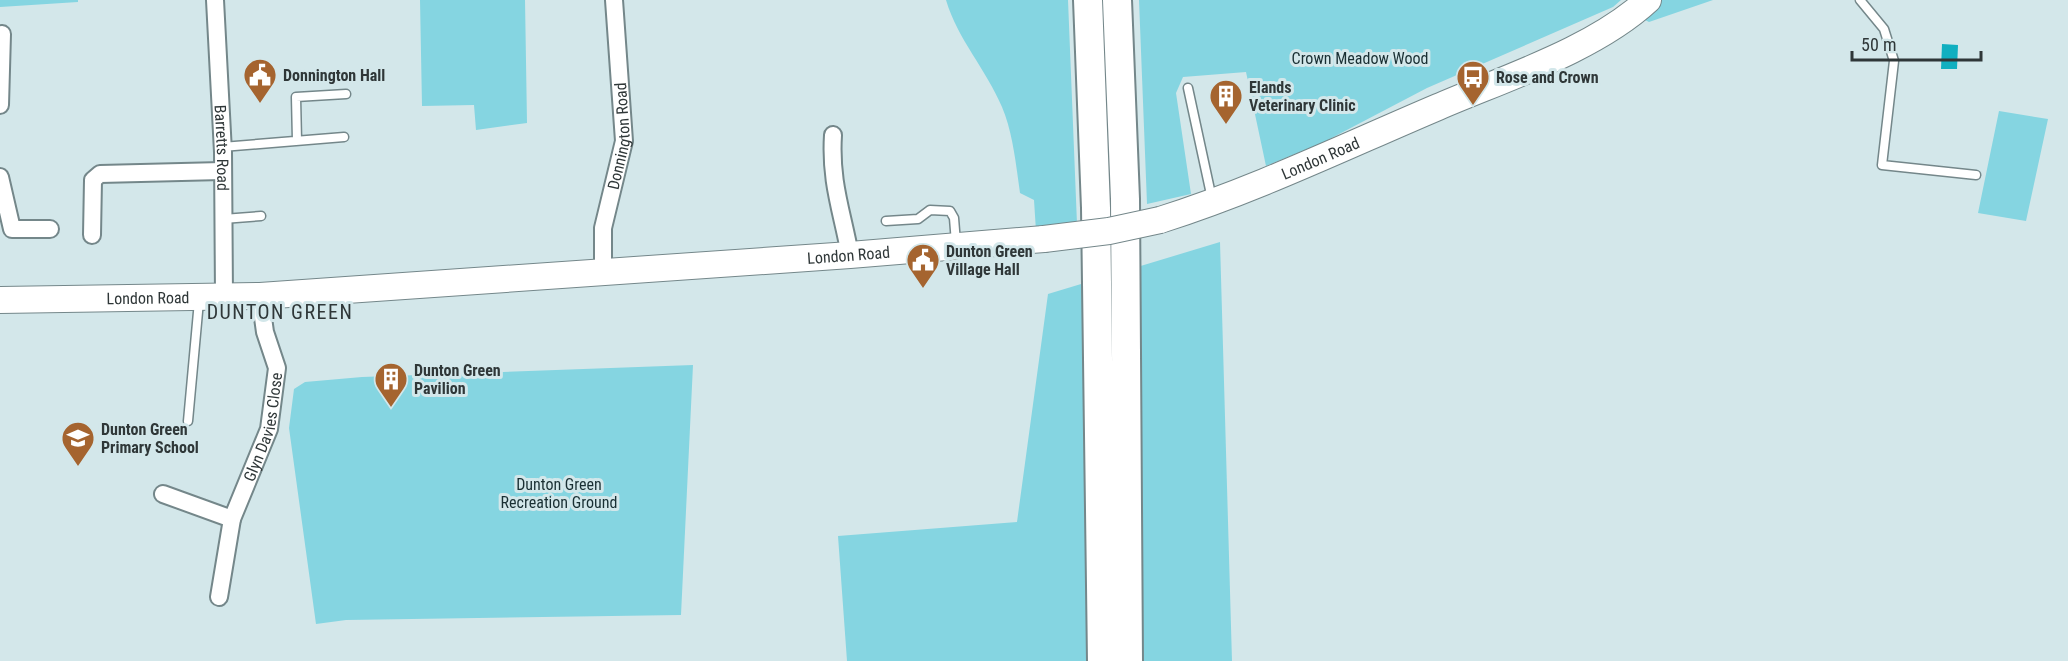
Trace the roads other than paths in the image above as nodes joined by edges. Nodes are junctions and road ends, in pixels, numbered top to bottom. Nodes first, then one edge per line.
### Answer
1 (215, 0) edge
2 (614, 0) edge
3 (1088, 0) edge
4 (1117, 0) edge
5 (1648, 0) edge
6 (1860, 0) edge
7 (2, 34) dead end
8 (0, 87) edge
9 (1188, 88) dead end
10 (346, 94) dead end
11 (0, 105) edge
12 (832, 135) dead end
13 (344, 137) dead end
14 (297, 141) junction
15 (222, 147) junction
16 (222, 171) junction
17 (1976, 175) dead end
18 (0, 177) edge
19 (1213, 203) junction
20 (261, 216) dead end
21 (223, 219) junction
22 (886, 221) dead end
23 (50, 229) dead end
24 (92, 235) dead end
25 (956, 246) junction
26 (850, 255) junction
27 (603, 272) junction
28 (260, 296) junction
29 (212, 297) junction
30 (10, 299) edge
31 (188, 421) dead end
32 (163, 494) dead end
33 (232, 519) junction
34 (219, 597) dead end
35 (1102, 661) edge
36 (1128, 661) edge

1 - 15 street, Barretts Road
2 - 27 street, Donnington Road
3 - 35 highway
4 - 36 highway
5 - 19 main road, London Road
6 - 17 lane
7 - 8 street
8 - 11 street
9 - 19 lane
10 - 14 lane
12 - 26 street
13 - 14 lane
14 - 15 lane
15 - 16 street, Barretts Road
16 - 21 street, Barretts Road
16 - 24 street
18 - 23 street
19 - 25 main road, London Road, bridge
20 - 21 lane
21 - 29 street, Barretts Road
22 - 25 lane
25 - 26 main road, London Road
26 - 27 main road, London Road
27 - 28 main road, London Road
28 - 29 main road, London Road
28 - 33 street, Glyn Davies Close
29 - 30 main road, London Road
29 - 31 lane
32 - 33 street
33 - 34 street, Glyn Davies Close

